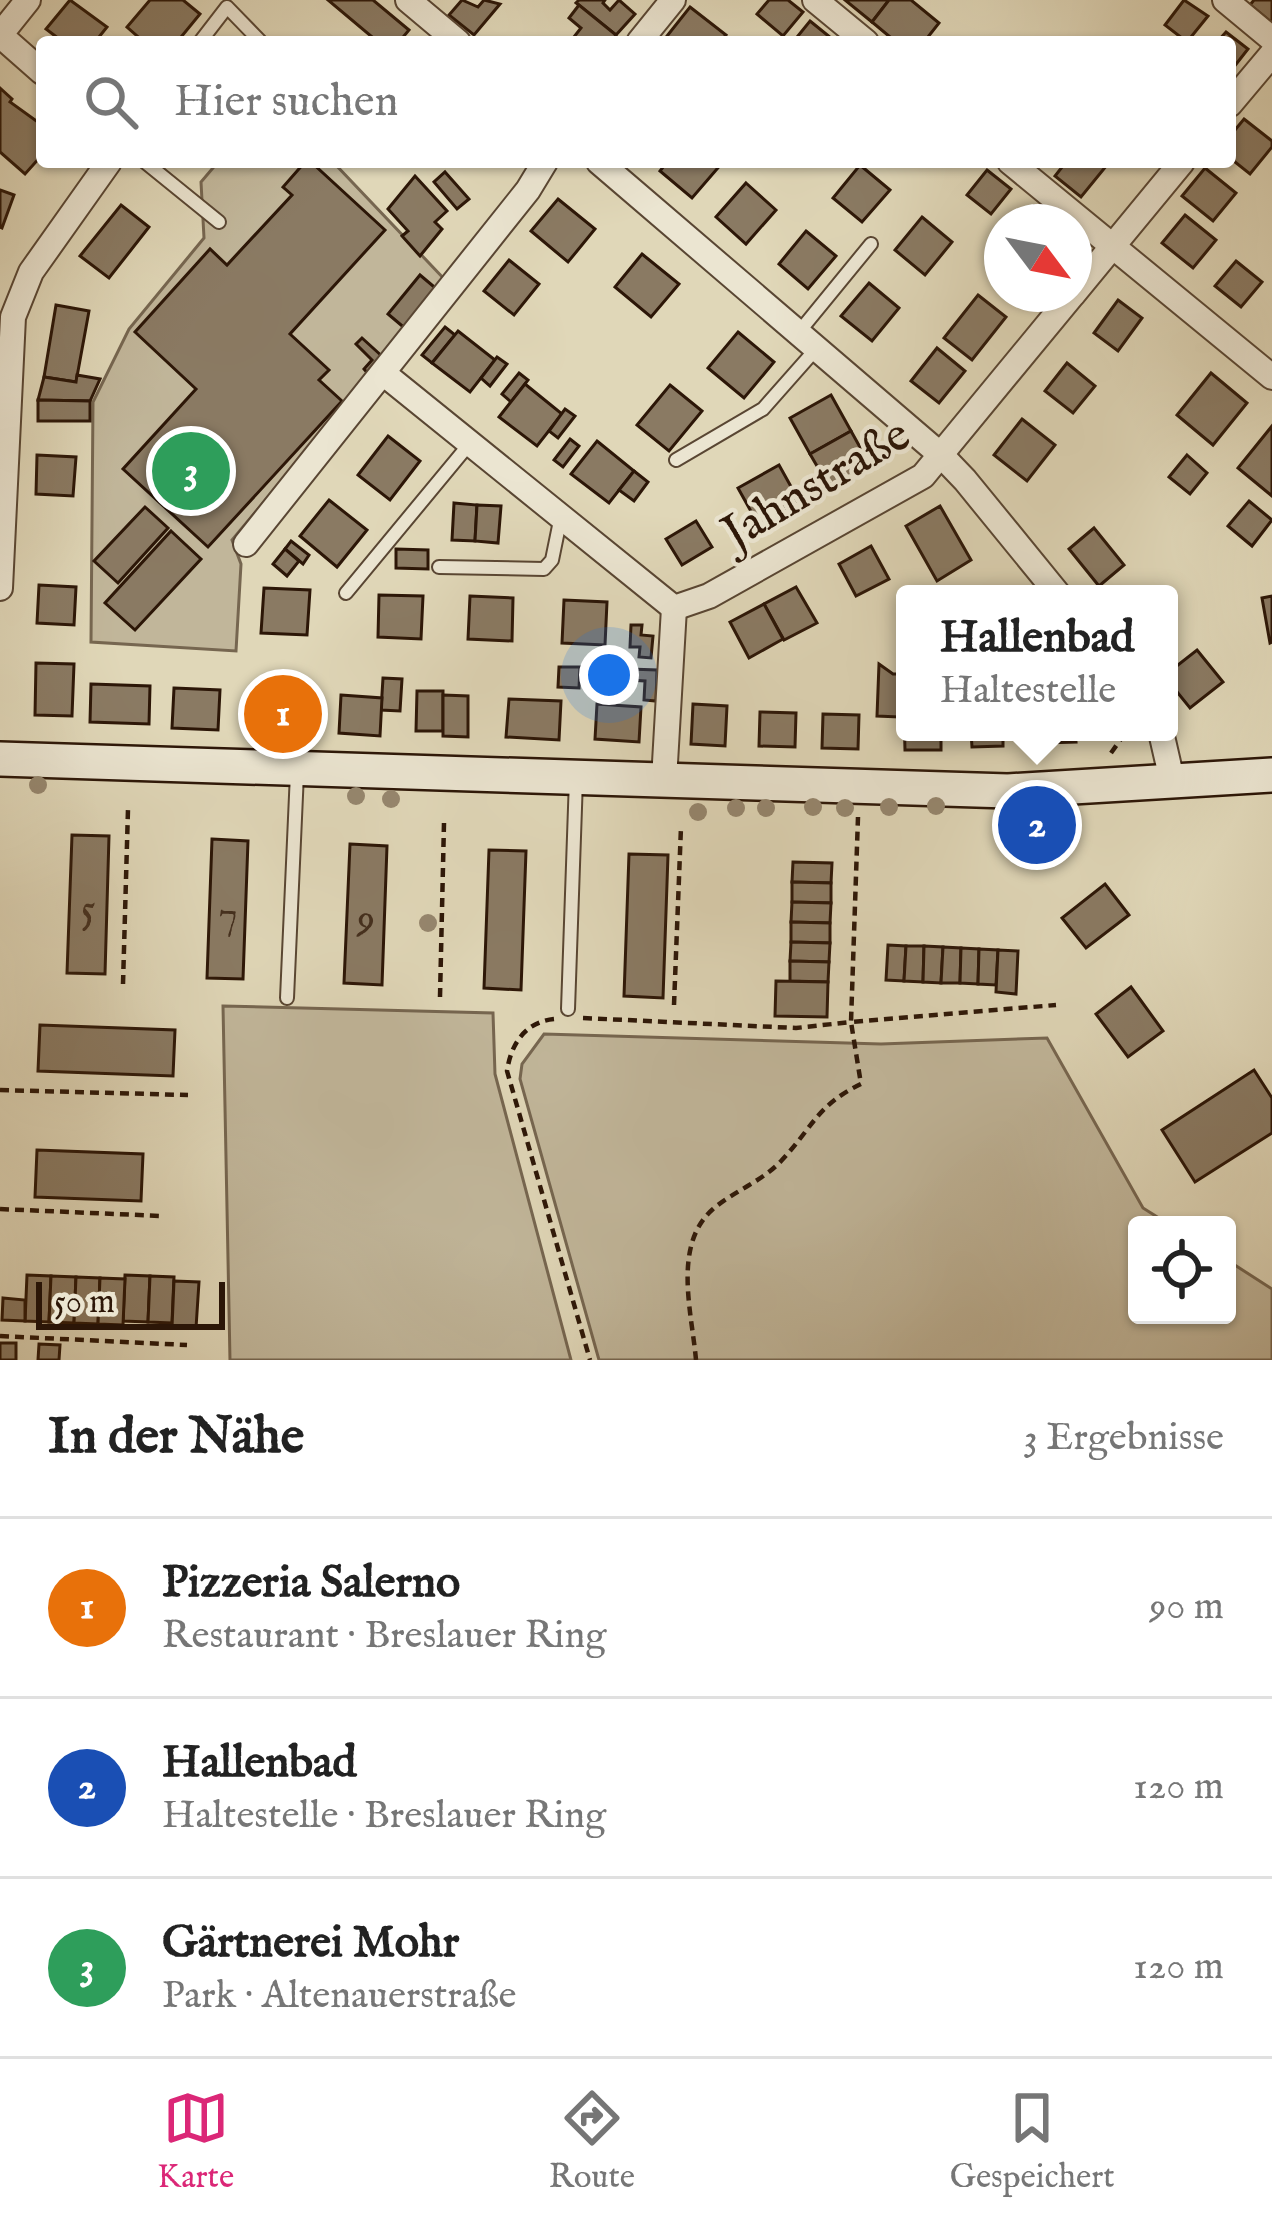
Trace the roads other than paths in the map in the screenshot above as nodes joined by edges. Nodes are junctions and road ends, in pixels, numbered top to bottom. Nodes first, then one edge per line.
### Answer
1 (28, 0) edge
2 (408, 0) edge
3 (673, 0) edge
4 (815, 0) edge
5 (1225, 0) edge
6 (0, 35) edge
7 (205, 36) edge
8 (255, 36) edge
9 (451, 36) edge
10 (644, 36) edge
11 (859, 36) edge
12 (1272, 39) edge
13 (1272, 54) edge
14 (36, 67) edge
15 (1236, 97) edge
16 (105, 168) edge
17 (152, 168) edge
18 (541, 168) edge
19 (606, 168) edge
20 (1017, 168) edge
21 (1177, 168) edge
22 (218, 222) dead end
23 (872, 244) dead end
24 (1112, 247) junction
25 (1092, 272) edge
26 (1059, 312) edge
27 (807, 341) junction
28 (383, 373) junction
29 (1272, 377) edge
30 (471, 441) junction
31 (942, 457) junction
32 (676, 460) dead end
33 (561, 515) junction
34 (246, 544) dead end
35 (439, 566) dead end
36 (1051, 585) edge
37 (0, 588) edge
38 (346, 593) dead end
39 (674, 608) junction
40 (1163, 741) edge
41 (1272, 755) edge
42 (0, 759) edge
43 (298, 766) junction
44 (1272, 775) edge
45 (577, 777) junction
46 (664, 780) junction
47 (1172, 780) junction
48 (287, 998) dead end
49 (569, 1015) road end

1 - 6 street
2 - 9 street
3 - 10 street
4 - 11 street
5 - 12 street
6 - 14 street
7 - 8 lane
13 - 15 street
16 - 37 street
17 - 22 lane
18 - 28 street
19 - 27 street
20 - 24 street
21 - 24 street, Jahnstraße
23 - 27 lane
24 - 25 street, Jahnstraße
24 - 29 street
26 - 31 street, Jahnstraße
27 - 31 street
27 - 32 lane
28 - 30 street
28 - 34 street
30 - 33 street
30 - 38 lane
31 - 36 street
31 - 39 street, Jahnstraße
33 - 35 lane
33 - 39 street
39 - 46 street
40 - 47 street
41 - 47 main road
42 - 43 main road
43 - 45 main road
43 - 48 lane
44 - 47 main road
45 - 46 main road
45 - 49 lane
46 - 47 main road

